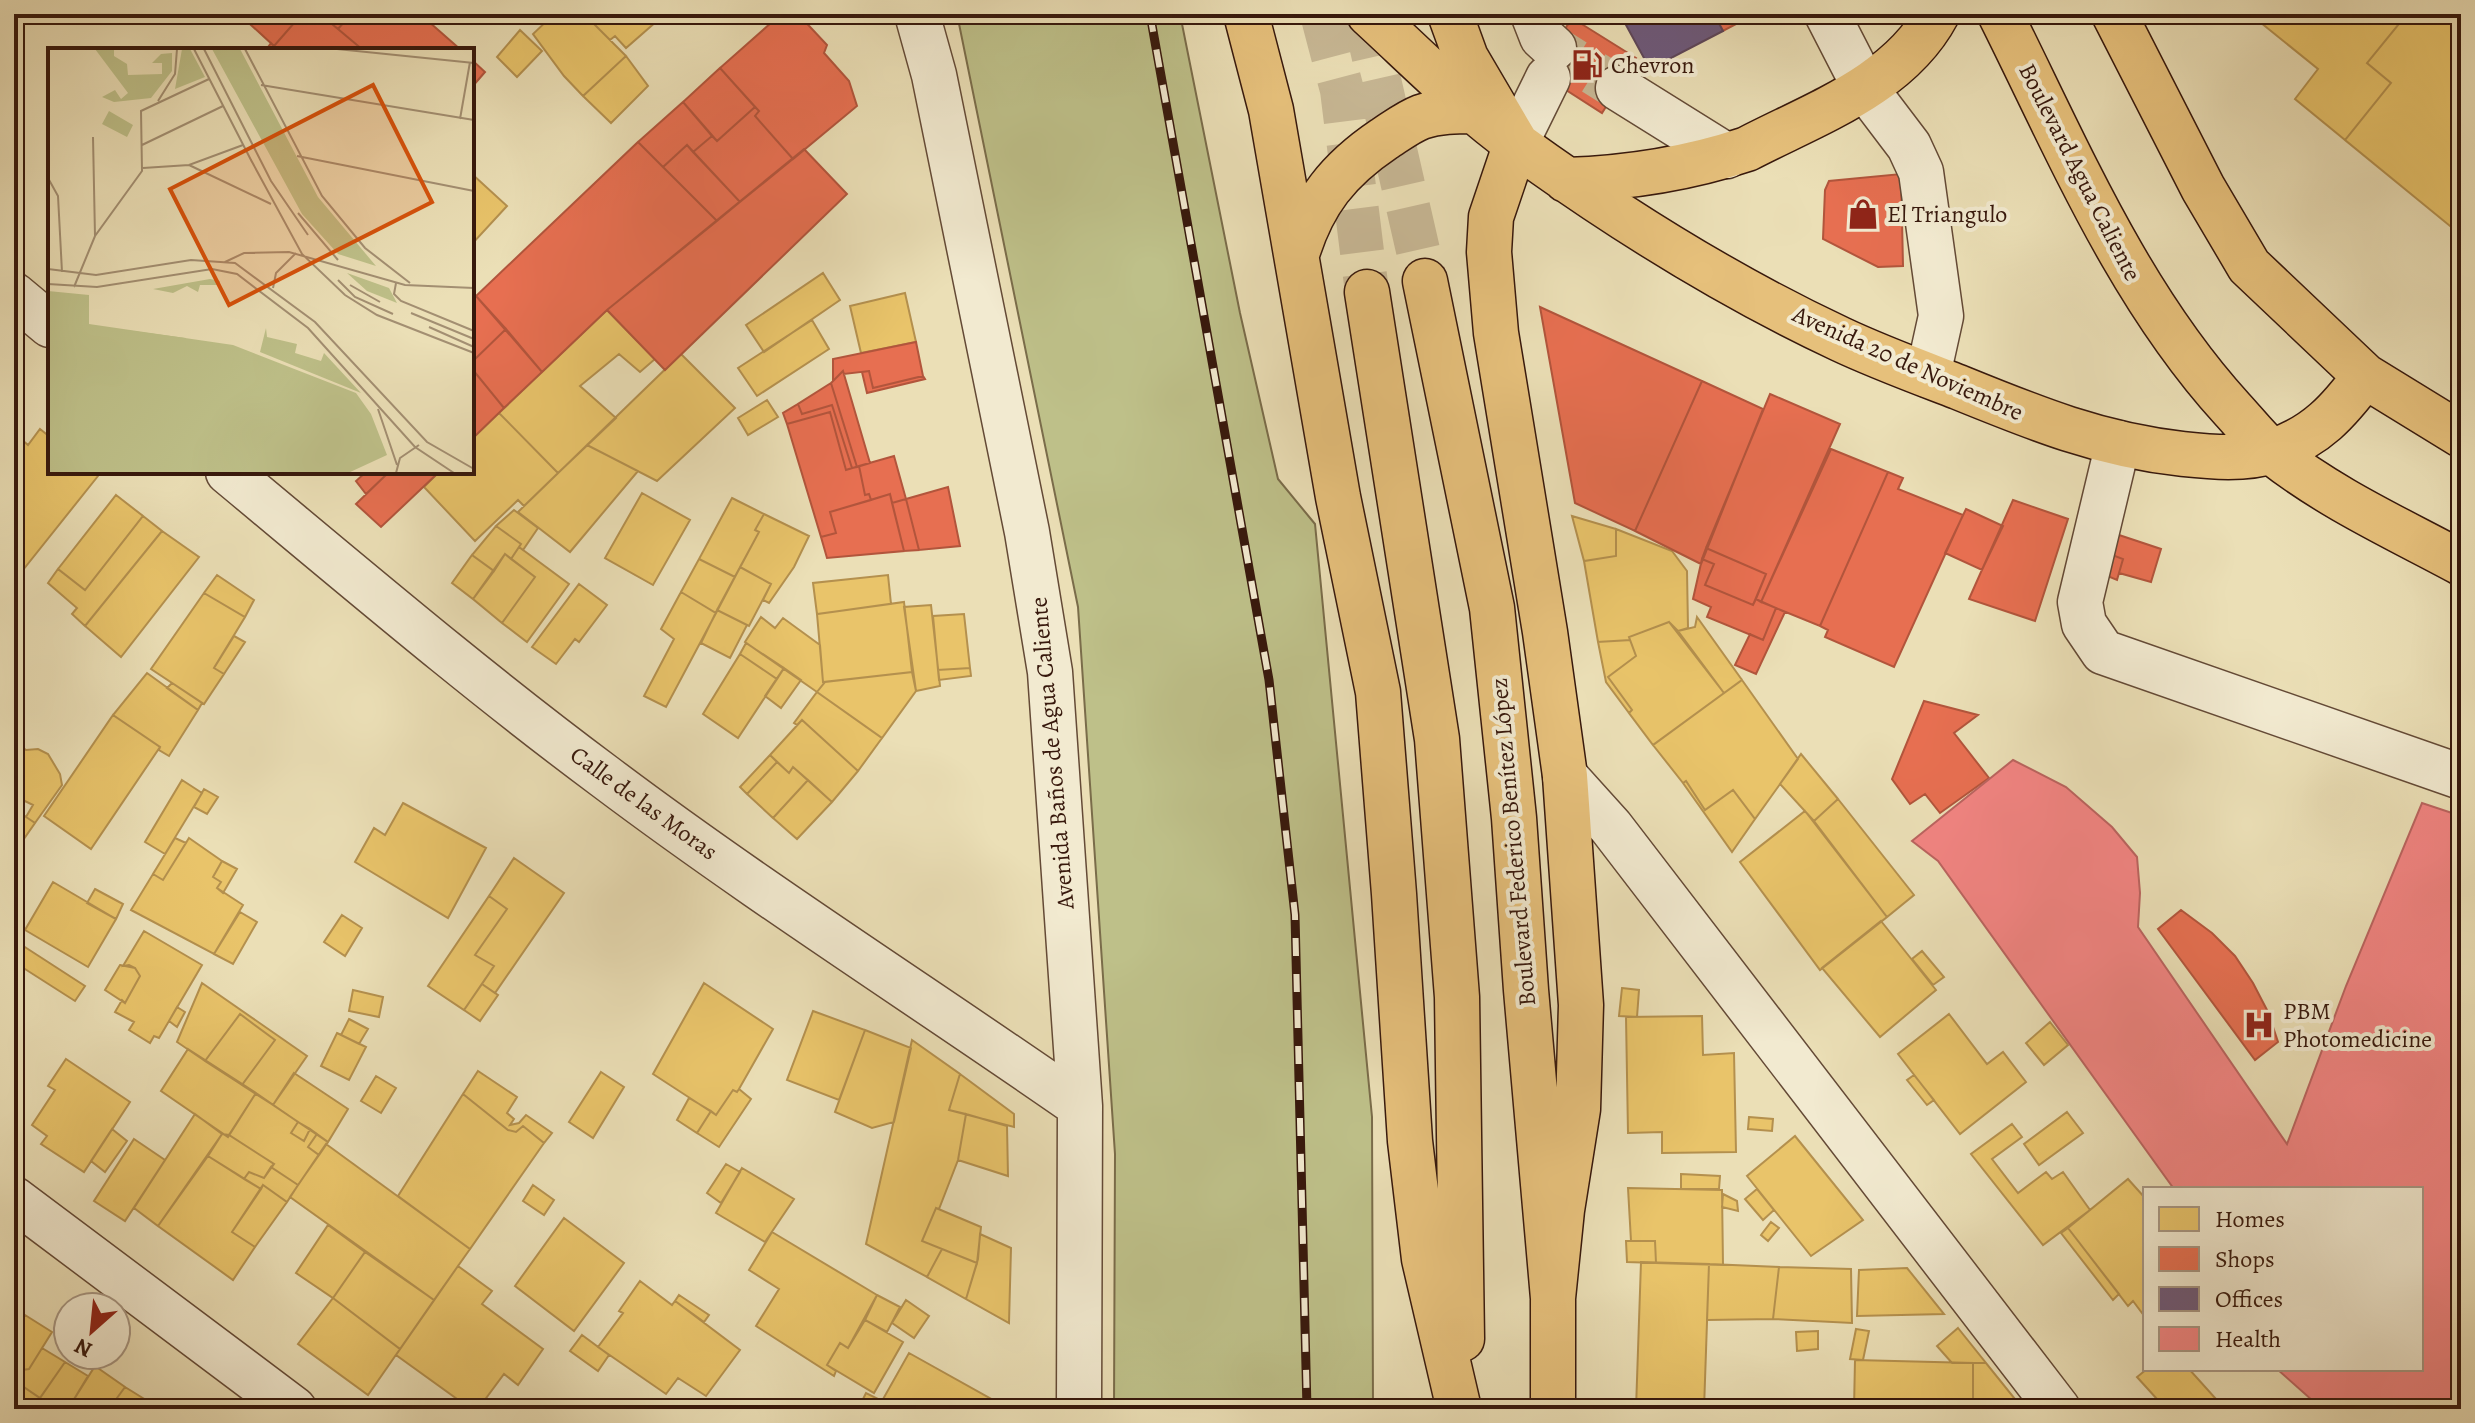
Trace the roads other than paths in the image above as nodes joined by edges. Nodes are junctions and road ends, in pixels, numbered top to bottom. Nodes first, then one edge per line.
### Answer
1 (917, 14) edge
2 (1246, 14) edge
3 (1369, 14) edge
4 (1450, 14) edge
5 (1827, 14) edge
6 (1937, 14) edge
7 (2000, 14) edge
8 (2114, 14) edge
9 (1545, 47) tunnel mouth
10 (1618, 88) tunnel mouth
11 (1865, 88) junction
12 (1475, 111) junction
13 (1516, 143) junction
14 (1727, 156) junction
15 (1566, 180) junction
16 (1297, 254) junction
17 (1425, 281) tunnel mouth
18 (1367, 292) tunnel mouth
19 (14, 295) edge
20 (48, 323) edge
21 (1928, 375) junction
22 (2365, 376) junction
23 (2461, 435) edge
24 (2118, 443) junction
25 (2272, 452) junction
26 (230, 474) edge
27 (2461, 563) edge
28 (1565, 776) junction
29 (2461, 777) edge
30 (1080, 1106) junction
31 (14, 1199) edge
32 (1553, 1298) junction
33 (294, 1409) edge
34 (1079, 1409) edge
35 (1461, 1409) edge
36 (1553, 1409) edge
37 (2058, 1409) edge

1 - 30 street, Avenida Baños de Agua Caliente
2 - 16 main road
3 - 12 main road, Avenida 20 de Noviembre
4 - 13 main road
5 - 11 street
6 - 11 main road
7 - 25 main road, Boulevard Agua Caliente
8 - 22 main road
9 - 13 street
10 - 14 street
11 - 14 main road
11 - 21 street
12 - 13 main road, Avenida 20 de Noviembre
12 - 16 main road
13 - 15 main road, Avenida 20 de Noviembre
13 - 28 main road
14 - 15 main road
15 - 21 main road, Avenida 20 de Noviembre
16 - 35 main road
17 - 32 main road, Boulevard Federico Benítez López
18 - 35 main road
19 - 20 street
21 - 24 main road, Avenida 20 de Noviembre
22 - 23 main road
22 - 25 main road, Avenida 20 de Noviembre
24 - 25 main road, Avenida 20 de Noviembre
24 - 29 street
25 - 27 main road, Boulevard Agua Caliente
26 - 30 street, Calle de las Moras
28 - 32 main road
28 - 37 street
30 - 34 street, Avenida Baños de Agua Caliente
31 - 33 street
32 - 36 main road, Boulevard Federico Benítez López

